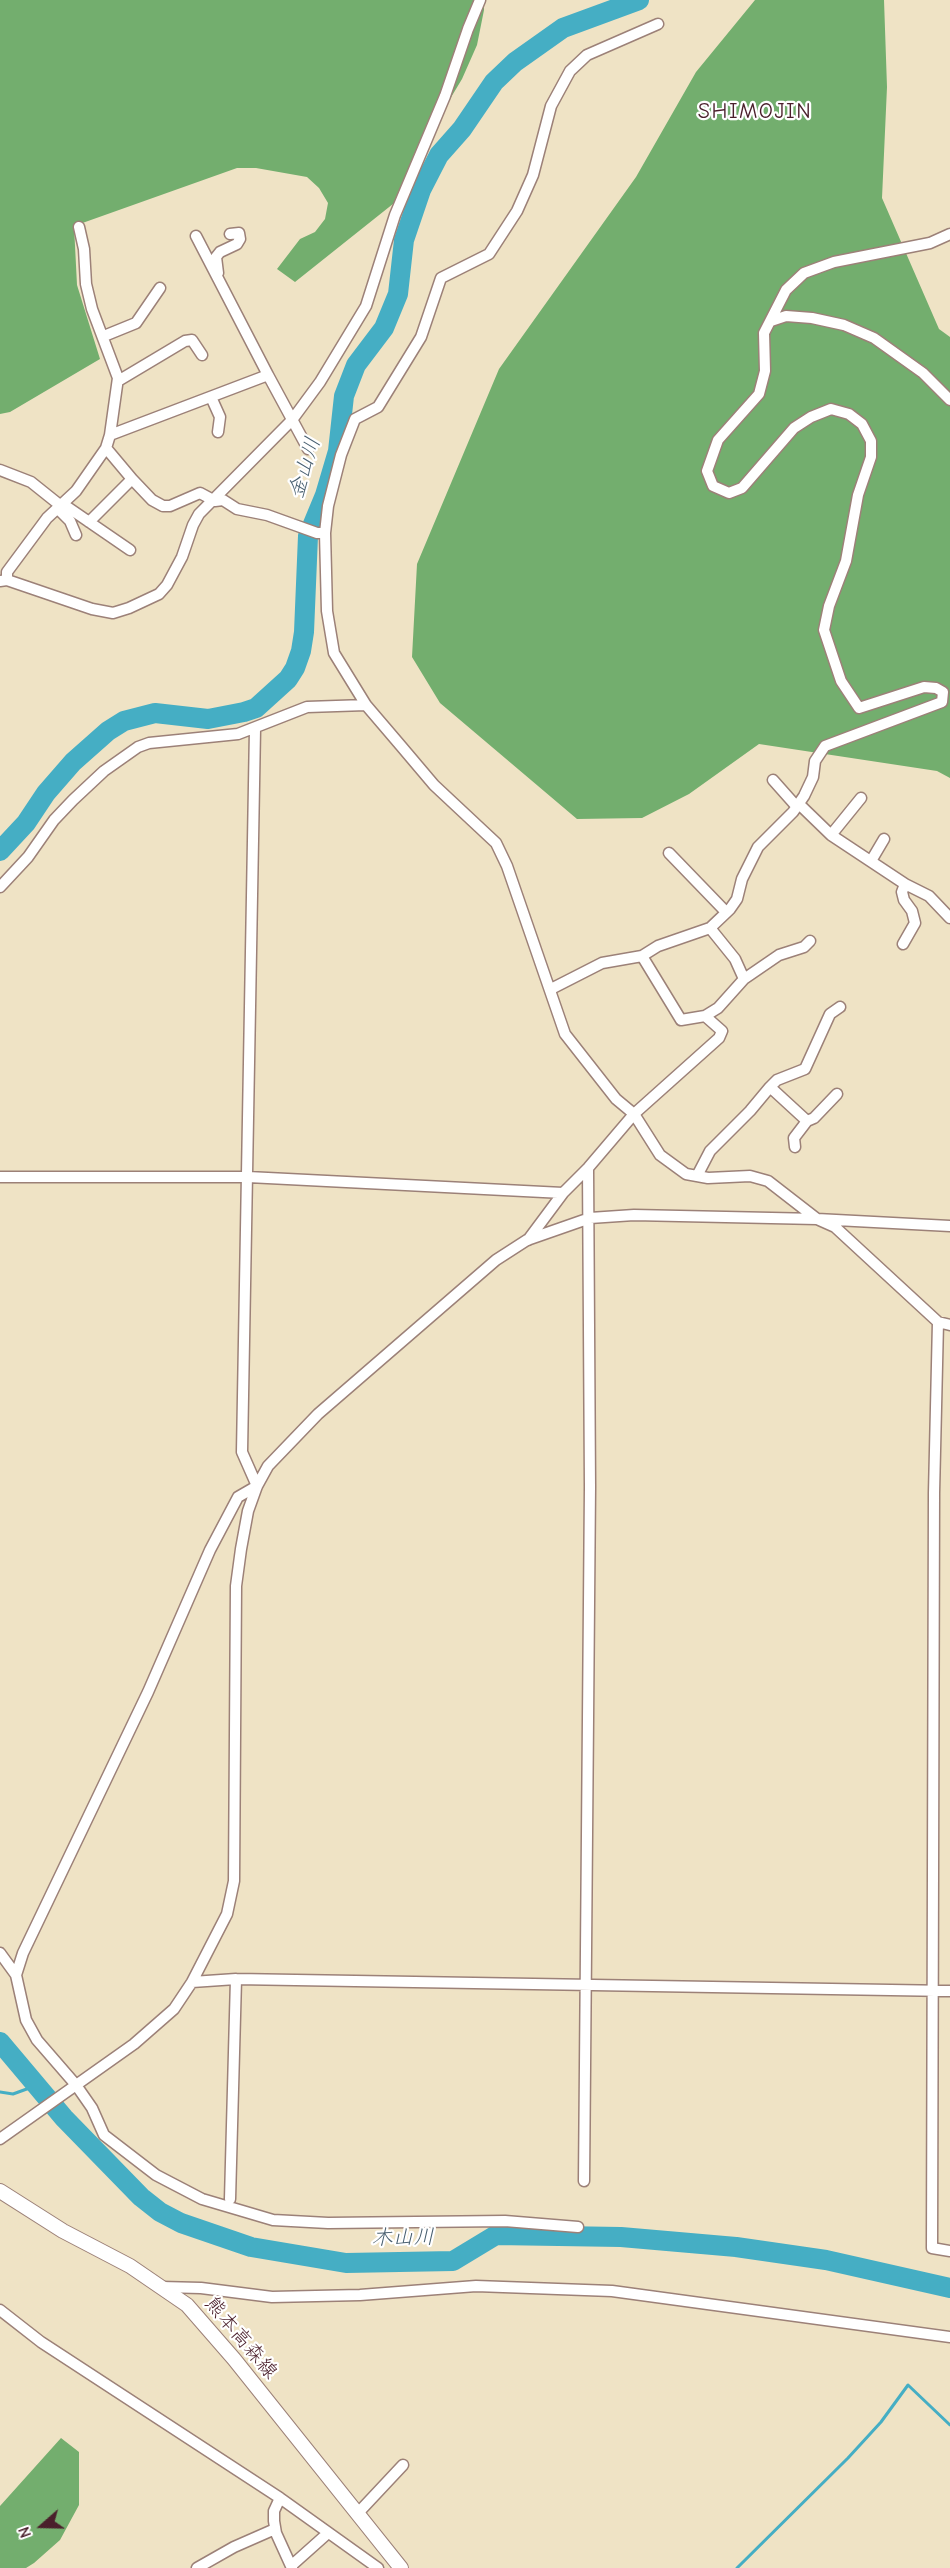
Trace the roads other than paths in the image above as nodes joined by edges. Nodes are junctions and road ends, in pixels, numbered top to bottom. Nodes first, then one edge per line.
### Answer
1 (480, 0) edge
2 (658, 24) dead end
3 (79, 227) dead end
4 (230, 234) dead end
5 (950, 234) edge
6 (196, 236) dead end
7 (218, 280) junction
8 (160, 288) dead end
9 (771, 321) junction
10 (104, 336) junction
11 (202, 355) dead end
12 (267, 375) junction
13 (118, 381) junction
14 (211, 397) junction
15 (950, 400) edge
16 (292, 420) junction
17 (218, 432) dead end
18 (111, 435) junction
19 (106, 448) junction
20 (308, 449) dead end
21 (0, 470) edge
22 (132, 478) junction
23 (215, 501) junction
24 (60, 506) junction
25 (88, 522) junction
26 (326, 533) junction
27 (75, 535) dead end
28 (130, 550) dead end
29 (3, 581) edge
30 (366, 705) junction
31 (255, 729) junction
32 (773, 780) dead end
33 (861, 798) dead end
34 (798, 806) junction
35 (831, 835) junction
36 (884, 839) dead end
37 (669, 853) dead end
38 (871, 861) junction
39 (905, 884) junction
40 (0, 887) edge
41 (726, 912) junction
42 (950, 918) edge
43 (710, 928) junction
44 (810, 941) dead end
45 (903, 944) dead end
46 (642, 956) junction
47 (744, 979) junction
48 (551, 989) junction
49 (840, 1007) dead end
50 (705, 1016) junction
51 (770, 1087) junction
52 (837, 1094) dead end
53 (634, 1114) junction
54 (807, 1121) junction
55 (795, 1147) dead end
56 (588, 1168) junction
57 (697, 1176) junction
58 (0, 1177) edge
59 (248, 1177) junction
60 (563, 1193) junction
61 (590, 1218) junction
62 (817, 1219) junction
63 (950, 1226) edge
64 (527, 1240) junction
65 (938, 1322) junction
66 (950, 1325) edge
67 (257, 1486) junction
68 (0, 1953) edge
69 (16, 1975) junction
70 (236, 1979) junction
71 (192, 1983) junction
72 (588, 1986) junction
73 (932, 1991) junction
74 (950, 1991) edge
75 (72, 2089) junction
76 (0, 2139) edge
77 (585, 2181) dead end
78 (0, 2191) edge
79 (230, 2199) dead end
80 (578, 2227) dead end
81 (950, 2251) edge
82 (161, 2287) junction
83 (0, 2310) edge
84 (950, 2337) edge
85 (403, 2465) dead end
86 (280, 2498) junction
87 (358, 2513) junction
88 (275, 2529) junction
89 (328, 2533) junction
90 (291, 2567) edge
91 (197, 2568) edge
92 (378, 2568) edge
93 (402, 2568) edge

1 - 16 street
2 - 26 street
3 - 10 street
4 - 7 street
5 - 9 street
6 - 7 street
7 - 12 street
8 - 10 street
9 - 15 street
9 - 34 street
10 - 13 street
11 - 13 street
12 - 14 street
12 - 16 street
13 - 18 street
14 - 17 street
14 - 18 street
16 - 20 street
16 - 23 street
18 - 19 street
19 - 22 street
19 - 24 street
21 - 24 street
22 - 23 street
22 - 25 street
23 - 26 street
23 - 29 street
24 - 25 street
24 - 27 street
24 - 29 street
25 - 28 street
26 - 30 street
30 - 31 street
30 - 48 street
31 - 40 street
31 - 59 street
32 - 34 street
33 - 35 street
34 - 35 street
34 - 41 street
35 - 38 street
36 - 38 street
37 - 41 street
38 - 39 street
39 - 42 street
39 - 45 street
41 - 43 street
43 - 46 street
43 - 47 street
44 - 47 street
46 - 48 street
46 - 50 street
47 - 50 street
48 - 53 street
49 - 51 street
50 - 53 street
51 - 54 street
51 - 57 street
52 - 54 street
53 - 56 street
53 - 57 street
54 - 55 street
56 - 60 street
56 - 61 street
57 - 62 street
58 - 59 street
59 - 60 street
59 - 67 street
60 - 64 street
61 - 62 street
61 - 64 street
61 - 72 street
62 - 63 street
62 - 65 street
64 - 67 street
65 - 66 street
65 - 73 street
67 - 69 street
67 - 71 street
68 - 69 street
69 - 75 street
70 - 71 street
70 - 72 street
70 - 79 street
71 - 75 street
72 - 73 street
72 - 77 street
73 - 74 street
73 - 81 street
75 - 76 street
75 - 80 street
78 - 82 main road, 熊本高森線
82 - 84 street
82 - 87 main road, 熊本高森線
83 - 86 street
85 - 87 street
86 - 88 street
86 - 89 street
87 - 93 main road, 熊本高森線
88 - 90 street
88 - 91 street
89 - 90 street
89 - 92 street

